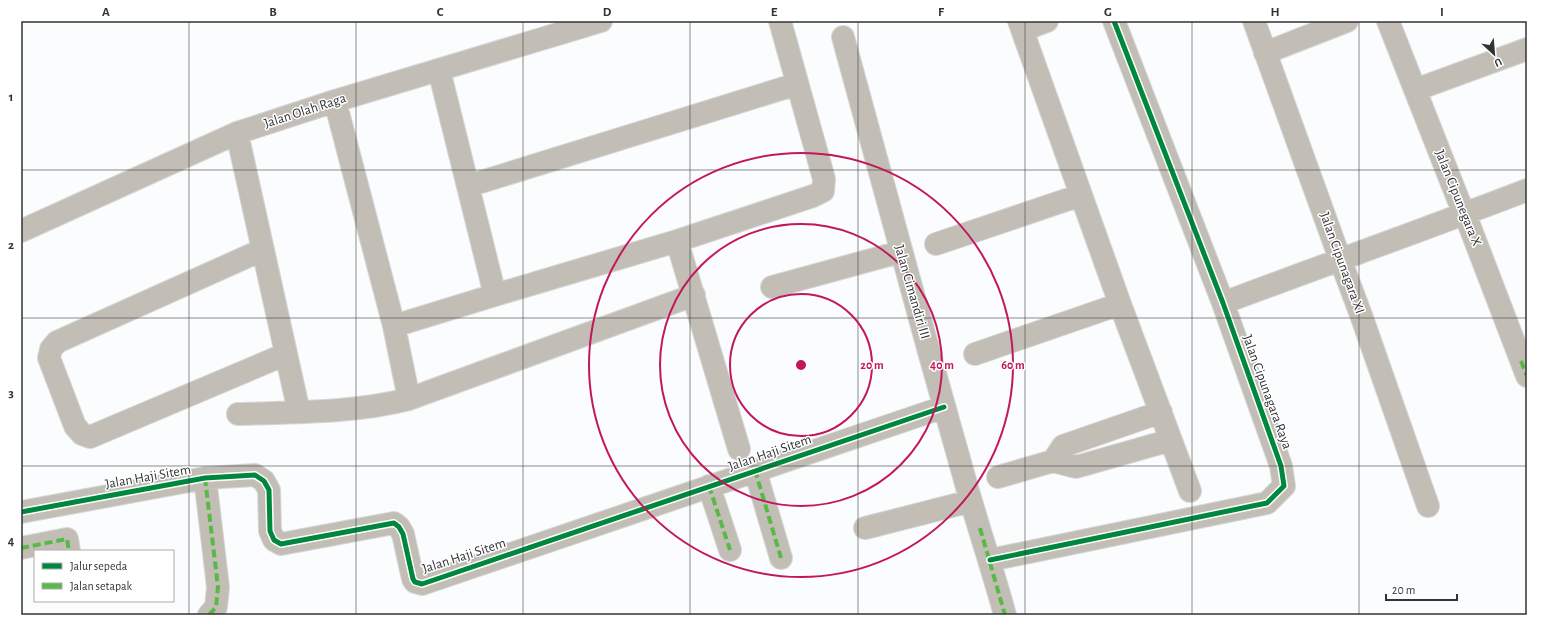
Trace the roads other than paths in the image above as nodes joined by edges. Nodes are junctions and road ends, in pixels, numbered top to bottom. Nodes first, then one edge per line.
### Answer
1 (601, 21) edge
2 (780, 21) edge
3 (1047, 21) edge
4 (1114, 21) edge
5 (1254, 21) edge
6 (1347, 21) edge
7 (1388, 21) edge
8 (1021, 26) edge
9 (843, 37) dead end
10 (1527, 49) edge
11 (1265, 53) junction
12 (439, 70) junction
13 (797, 84) junction
14 (1415, 90) junction
15 (335, 101) junction
16 (237, 133) junction
17 (468, 186) junction
18 (1527, 190) edge
19 (1081, 195) junction
20 (1465, 214) junction
21 (21, 231) edge
22 (677, 241) junction
23 (936, 244) dead end
24 (262, 250) junction
25 (900, 252) junction
26 (1340, 259) junction
27 (772, 287) dead end
28 (495, 294) junction
29 (694, 295) junction
30 (1223, 303) junction
31 (1120, 304) junction
32 (394, 326) junction
33 (286, 354) junction
34 (974, 354) dead end
35 (1527, 376) edge
36 (409, 399) junction
37 (944, 407) junction
38 (299, 412) junction
39 (1161, 412) junction
40 (238, 414) dead end
41 (1171, 440) junction
42 (740, 449) dead end
43 (1053, 461) junction
44 (755, 470) junction
45 (998, 477) dead end
46 (205, 478) junction
47 (709, 486) junction
48 (1190, 491) dead end
49 (971, 501) junction
50 (1428, 506) dead end
51 (21, 512) edge
52 (865, 528) dead end
53 (21, 548) edge
54 (69, 550) edge
55 (730, 550) dead end
56 (781, 558) dead end
57 (990, 560) junction
58 (209, 615) edge
59 (1005, 615) edge

1 - 12 street, Jalan Olah Raga
2 - 13 street
3 - 8 street
4 - 30 street, Jalan Cipunagara Raya
5 - 11 street, Jalan Cipunagara XI
6 - 11 street
7 - 14 street, Jalan Cipunegara X
8 - 19 street
9 - 25 street, Jalan Cimandiri III
10 - 14 street
11 - 26 street, Jalan Cipunagara XI
12 - 15 street, Jalan Olah Raga
12 - 17 street
13 - 17 street
13 - 22 street
14 - 20 street, Jalan Cipunegara X
15 - 16 street, Jalan Olah Raga
15 - 32 street
16 - 21 street, Jalan Olah Raga
16 - 24 street
17 - 28 street
18 - 20 street
19 - 23 street
19 - 31 street
20 - 26 street
20 - 35 street, Jalan Cipunegara X
22 - 28 street
22 - 29 street
24 - 33 street
24 - 33 street
25 - 27 street
25 - 37 street, Jalan Cimandiri III
26 - 30 street
26 - 50 street, Jalan Cipunagara XI
28 - 32 street
29 - 36 street
29 - 42 street
30 - 57 street, Jalan Cipunagara Raya
31 - 34 street
31 - 39 street
32 - 36 street
33 - 38 street
36 - 38 street
37 - 44 street, Jalan Haji Sitem
37 - 49 street, Jalan Cimandiri III
38 - 40 street
39 - 41 street
39 - 43 street
41 - 43 street
41 - 48 street
43 - 45 street
44 - 47 street, Jalan Haji Sitem
44 - 56 street
46 - 47 street, Jalan Haji Sitem
46 - 51 street, Jalan Haji Sitem
46 - 58 street
47 - 55 street
49 - 52 street
49 - 57 street, Jalan Cimandiri III
53 - 54 street
57 - 59 street, Jalan Cimandiri III

